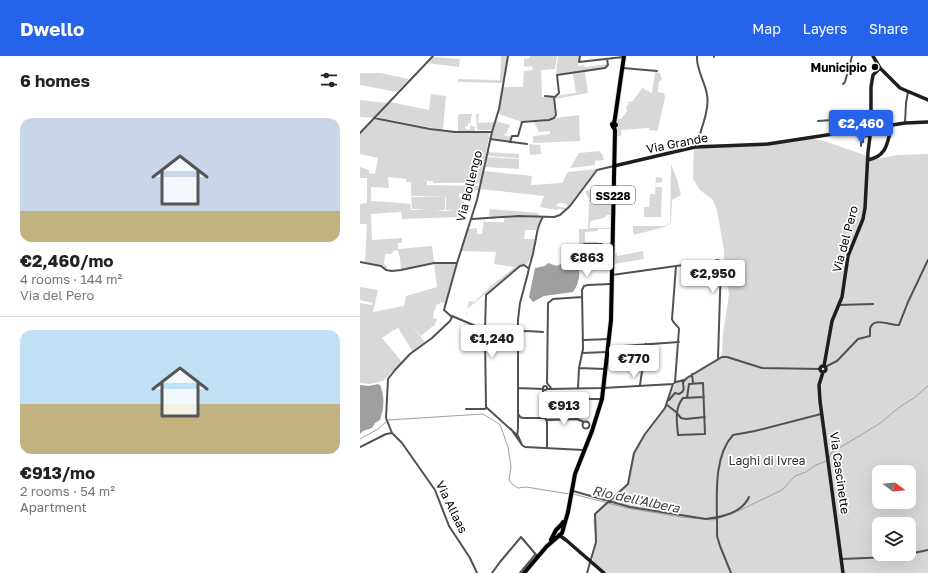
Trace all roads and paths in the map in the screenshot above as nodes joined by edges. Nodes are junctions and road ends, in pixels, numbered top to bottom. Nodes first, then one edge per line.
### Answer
1 (433, 56) edge
2 (508, 56) edge
3 (580, 56) edge
4 (624, 56) edge
5 (696, 56) edge
6 (852, 56) edge
7 (872, 56) edge
8 (619, 57) edge
9 (607, 59) junction
10 (622, 68) junction
11 (880, 68) junction
12 (657, 71) dead end
13 (843, 84) dead end
14 (908, 92) junction
15 (545, 96) dead end
16 (555, 96) junction
17 (928, 100) edge
18 (374, 118) junction
19 (846, 119) dead end
20 (818, 121) dead end
21 (928, 122) edge
22 (906, 123) junction
23 (892, 125) junction
24 (871, 129) junction
25 (492, 132) junction
26 (360, 133) edge
27 (870, 136) junction
28 (490, 139) junction
29 (510, 142) junction
30 (527, 144) dead end
31 (696, 146) junction
32 (861, 146) dead end
33 (868, 160) junction
34 (614, 166) junction
35 (542, 217) junction
36 (471, 219) junction
37 (602, 244) dead end
38 (612, 249) junction
39 (928, 260) edge
40 (360, 262) edge
41 (457, 263) junction
42 (676, 266) junction
43 (528, 268) junction
44 (612, 275) junction
45 (612, 284) junction
46 (582, 297) junction
47 (873, 304) dead end
48 (839, 305) junction
49 (451, 315) junction
50 (832, 321) joint
51 (548, 327) junction
52 (485, 330) junction
53 (518, 331) junction
54 (526, 331) junction
55 (543, 332) junction
56 (487, 334) junction
57 (547, 336) junction
58 (519, 339) junction
59 (610, 339) junction
60 (584, 340) junction
61 (679, 342) junction
62 (646, 344) junction
63 (609, 350) junction
64 (582, 353) junction
65 (718, 358) junction
66 (579, 368) junction
67 (606, 369) junction
68 (822, 370) junction
69 (692, 374) junction
70 (684, 380) junction
71 (676, 382) junction
72 (692, 383) junction
73 (666, 384) junction
74 (683, 384) junction
75 (640, 385) junction
76 (547, 387) junction
77 (518, 388) junction
78 (578, 388) junction
79 (603, 388) junction
80 (543, 389) junction
81 (672, 389) junction
82 (675, 393) junction
83 (704, 397) junction
84 (687, 398) junction
85 (568, 399) dead end
86 (602, 399) junction
87 (667, 404) junction
88 (486, 407) junction
89 (466, 409) dead end
90 (518, 412) junction
91 (676, 412) junction
92 (822, 413) junction
93 (704, 417) junction
94 (545, 418) junction
95 (584, 422) dead end
96 (518, 428) junction
97 (511, 429) junction
98 (514, 432) junction
99 (392, 433) junction
100 (517, 437) junction
101 (360, 447) edge
102 (547, 448) junction
103 (584, 451) junction
104 (571, 493) junction
105 (749, 497) dead end
106 (607, 503) junction
107 (717, 519) junction
108 (559, 533) junction
109 (928, 550) edge
110 (916, 552) edge
111 (536, 556) junction
112 (872, 558) edge
113 (841, 559) junction
114 (590, 561) junction
115 (477, 573) edge
116 (492, 573) edge
117 (520, 573) edge
118 (524, 573) edge
119 (587, 573) edge
120 (604, 573) edge
121 (731, 573) edge
122 (843, 573) edge

1 - 18 street
2 - 25 street, Via Bollengo
3 - 9 street
4 - 8 street
4 - 10 main road, SS228
5 - 31 street
6 - 13 street
7 - 11 street
8 - 9 street
9 - 16 street
10 - 12 street
10 - 34 main road, SS228
11 - 14 street
11 - 24 street, Via del Pero
14 - 17 street
14 - 22 street
15 - 16 street
16 - 29 street
18 - 25 street
18 - 26 street
19 - 20 street
21 - 22 street, Via Grande
22 - 23 street, Via Grande
23 - 24 street, Via Grande
23 - 33 street
24 - 27 street, Via del Pero
24 - 31 street, Via Grande
25 - 28 street, Via Bollengo
27 - 32 street
27 - 33 street, Via del Pero
28 - 29 street
28 - 36 street, Via Bollengo
29 - 30 street
31 - 34 street, Via Grande
33 - 48 street, Via del Pero
34 - 35 street
34 - 38 main road, SS228
35 - 36 street
35 - 43 street
36 - 41 street, Via Bollengo
37 - 38 street
38 - 44 main road, SS228
39 - 68 street
40 - 41 street
41 - 49 street, Via Bollengo
42 - 44 street
42 - 61 street
42 - 65 street
43 - 52 street
43 - 53 street
44 - 45 main road, SS228
45 - 46 street
45 - 59 main road, SS228
46 - 51 street
46 - 60 street
47 - 48 street
48 - 50 street, Via del Pero
49 - 52 street
49 - 99 street
50 - 68 street, Via Cascinette
51 - 55 street
51 - 57 street
52 - 56 street
53 - 54 street
53 - 56 street
53 - 58 street
54 - 55 street
54 - 58 street
55 - 57 street
56 - 88 street
57 - 76 street
58 - 77 street
59 - 60 street
59 - 63 main road, SS228
60 - 64 street
61 - 62 street
61 - 71 street
62 - 63 street
62 - 75 street
63 - 64 street
63 - 67 main road, SS228
64 - 66 street
65 - 68 street
65 - 69 street
66 - 67 street
66 - 78 street
67 - 79 main road, SS228
68 - 92 street, Via Cascinette
69 - 70 street
69 - 72 street
70 - 71 street
70 - 74 street
71 - 73 street
71 - 74 street
71 - 81 street
72 - 83 street
72 - 84 street
73 - 75 street
73 - 81 street
74 - 82 street
75 - 79 street
76 - 78 street
76 - 80 street
77 - 80 street
77 - 90 street
78 - 79 street
79 - 86 main road, SS228
80 - 94 street
81 - 82 street
81 - 87 street
82 - 87 street
83 - 84 street
83 - 93 street
84 - 91 street
85 - 86 street
86 - 103 main road, SS228
87 - 91 street
87 - 106 street
88 - 89 street
88 - 97 street
90 - 94 street
90 - 96 street
91 - 93 street
91 - 93 street
92 - 107 street
92 - 113 street, Via Cascinette
94 - 95 street
94 - 102 street
96 - 98 street
96 - 100 street
97 - 98 street
97 - 100 street
98 - 100 street
99 - 101 street
99 - 115 street, Via Allaas
100 - 102 street
102 - 103 street
103 - 104 main road, SS228
104 - 106 street
104 - 108 main road, SS228
105 - 107 street
106 - 107 street
106 - 114 street
107 - 121 street
108 - 111 main road, SS228
108 - 114 street
109 - 110 street
111 - 116 street
111 - 117 street
111 - 118 main road, SS228
112 - 113 street
113 - 122 street, Via Cascinette
114 - 119 street
114 - 120 street

